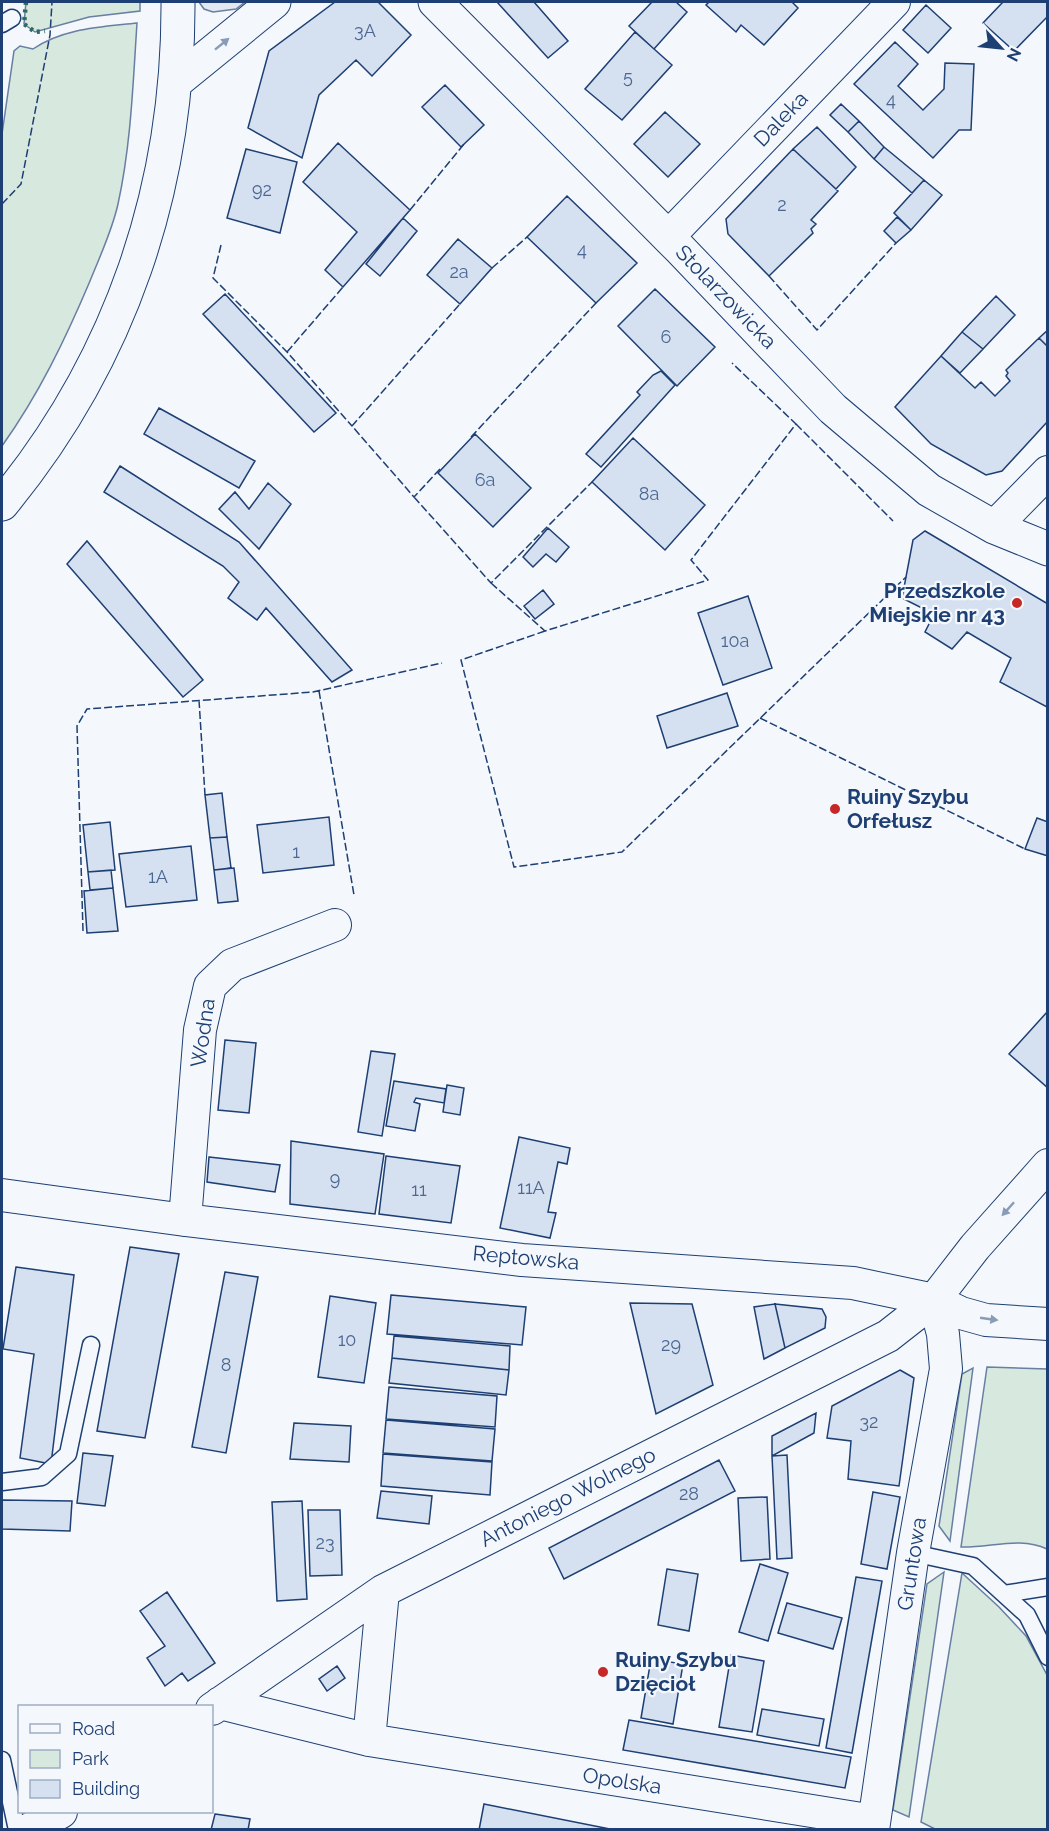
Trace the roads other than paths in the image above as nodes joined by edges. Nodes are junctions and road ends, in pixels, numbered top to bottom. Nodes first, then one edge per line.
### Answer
1 (178, 2) edge
2 (274, 2) edge
3 (435, 2) edge
4 (894, 2) edge
5 (177, 81) junction
6 (668, 237) junction
7 (1047, 472) edge
8 (2, 504) edge
9 (994, 527) junction
10 (1047, 549) edge
11 (335, 925) dead end
12 (1047, 1165) edge
13 (2, 1195) edge
14 (185, 1220) junction
15 (934, 1300) junction
16 (1047, 1323) edge
17 (90, 1345) dead end
18 (2, 1482) edge
19 (913, 1553) junction
20 (1047, 1587) edge
21 (383, 1591) junction
22 (1005, 1594) junction
23 (1047, 1657) edge
24 (216, 1706) edge
25 (369, 1740) junction
26 (2, 1760) edge
27 (60, 1813) edge
28 (873, 1826) edge
29 (16, 1830) edge
30 (28, 1830) edge

1 - 5 street
5 -> 2 street
3 - 6 street, Stolarzowicka
4 - 6 street, Daleka
5 - 8 street
6 - 9 street, Stolarzowicka
7 - 9 street
9 - 10 street, Stolarzowicka
11 - 14 street, Wodna
12 -> 15 street, Antoniego Wolnego
13 - 14 street, Reptowska
14 - 15 street, Reptowska
15 -> 16 street, Reptowska
15 - 19 street, Gruntowa
15 - 21 street, Antoniego Wolnego
17 - 18 lane
19 - 22 lane
19 - 28 street, Gruntowa
20 - 22 lane
21 - 24 street, Antoniego Wolnego
21 - 25 street
22 - 23 lane
24 - 25 street, Opolska
25 - 28 street, Opolska
26 - 29 lane
27 - 30 street

